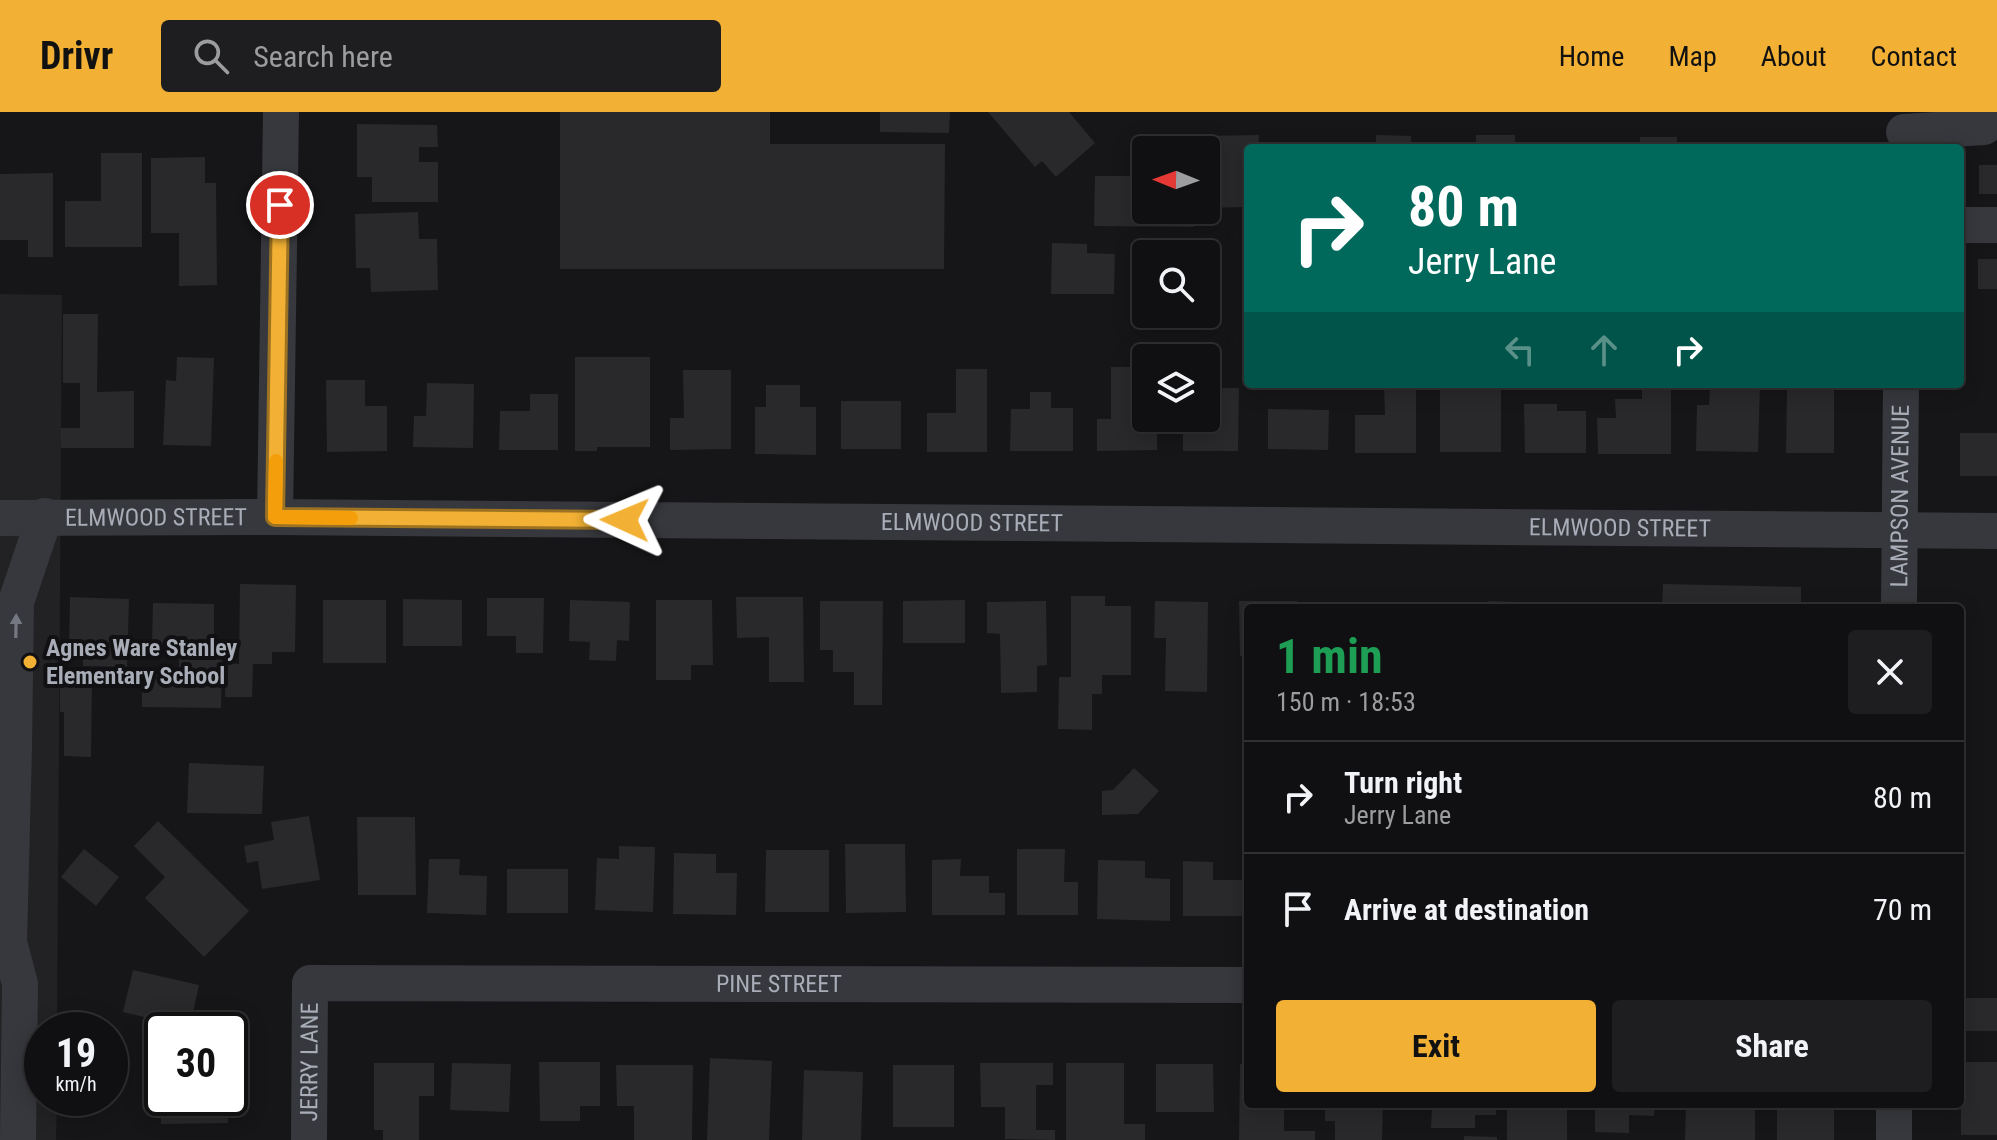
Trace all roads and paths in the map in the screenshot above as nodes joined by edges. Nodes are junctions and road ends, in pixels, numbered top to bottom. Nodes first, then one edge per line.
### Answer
1 (281, 112) edge
2 (1989, 112) edge
3 (1904, 131) edge
4 (1964, 225) edge
5 (1997, 225) edge
6 (1901, 388) edge
7 (45, 516) junction
8 (275, 517) junction
9 (0, 518) edge
10 (1899, 530) junction
11 (1997, 531) edge
12 (1899, 604) edge
13 (7, 746) edge
14 (5, 948) edge
15 (310, 983) joint
16 (1244, 985) edge
17 (1894, 1108) edge
18 (18, 1140) edge
19 (309, 1140) edge
20 (1894, 1140) edge

1 - 8 street
2 - 3 street
4 - 5 street
6 - 10 street, LAMPSON AVENUE
7 - 8 street, ELMWOOD STREET
7 - 9 street, ELMWOOD STREET
13 -> 7 street
8 - 10 street, ELMWOOD STREET
10 - 11 street, ELMWOOD STREET
10 - 12 street, LAMPSON AVENUE
13 - 14 street
14 - 18 street
15 - 16 street, PINE STREET
15 - 19 street, JERRY LANE
17 - 20 street

